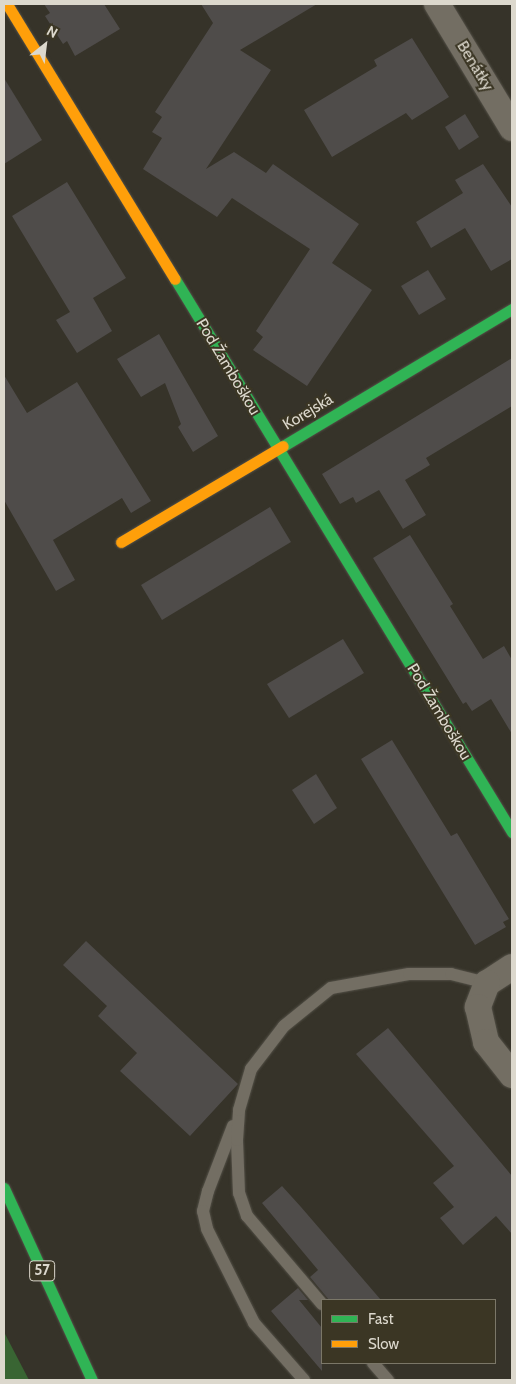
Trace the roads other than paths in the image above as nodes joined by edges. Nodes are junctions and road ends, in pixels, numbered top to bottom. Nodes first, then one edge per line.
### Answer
1 (7, 4) edge
2 (437, 4) edge
3 (512, 128) edge
4 (512, 310) edge
5 (278, 448) junction
6 (121, 542) dead end
7 (512, 832) edge
8 (512, 967) edge
9 (487, 982) junction
10 (512, 1075) edge
11 (239, 1110) junction
12 (4, 1188) edge
13 (321, 1303) edge
14 (374, 1364) edge
15 (93, 1380) edge
16 (304, 1380) edge
17 (388, 1380) edge

1 - 5 street, Pod Žamboškou
2 - 3 street, Benátky
4 - 5 street, Korejská
5 - 6 street, Korejská
5 - 7 street, Pod Žamboškou
8 - 9 street
9 - 10 street
9 - 11 lane
11 - 13 lane
11 - 16 lane
12 - 15 street, 57
14 - 17 lane

